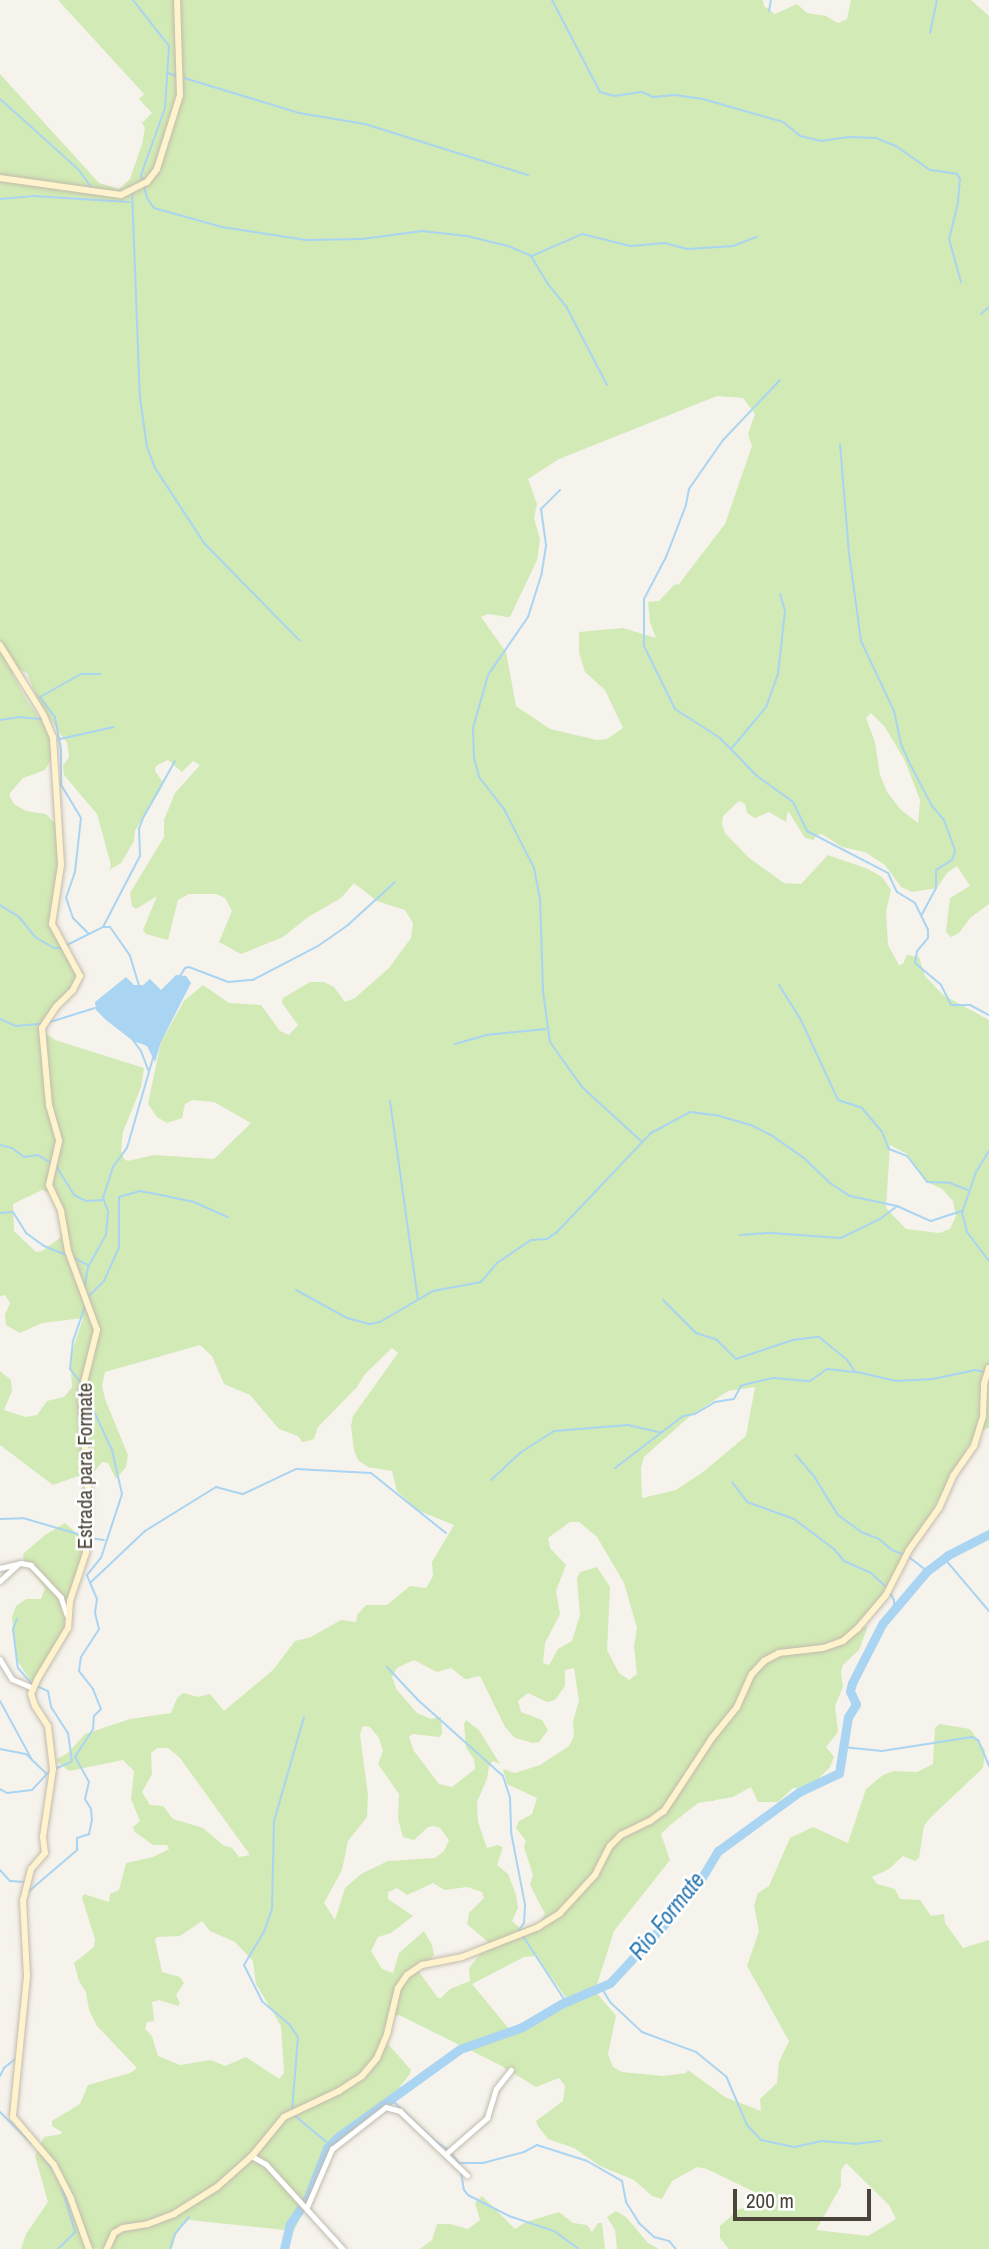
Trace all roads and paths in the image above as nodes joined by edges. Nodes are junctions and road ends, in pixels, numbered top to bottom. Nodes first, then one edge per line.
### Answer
1 (177, 0) edge
2 (0, 178) edge
3 (0, 645) edge
4 (989, 1368) edge
5 (18, 1564) junction
6 (0, 1568) edge
7 (0, 1581) edge
8 (70, 1622) junction
9 (0, 1659) edge
10 (33, 1688) junction
11 (511, 2070) dead end
12 (446, 2154) junction
13 (252, 2157) junction
14 (467, 2175) dead end
15 (307, 2207) junction
16 (89, 2249) edge
17 (107, 2249) edge
18 (343, 2249) edge

1 - 2 street
3 - 8 street, Estrada para Formate
4 - 13 street
5 - 6 street
5 - 7 street
5 - 8 street
8 - 10 street, Estrada para Formate
9 - 10 street
10 - 16 street
11 - 12 street
12 - 14 street
12 - 15 street
13 - 15 street
13 - 17 street
15 - 18 street

